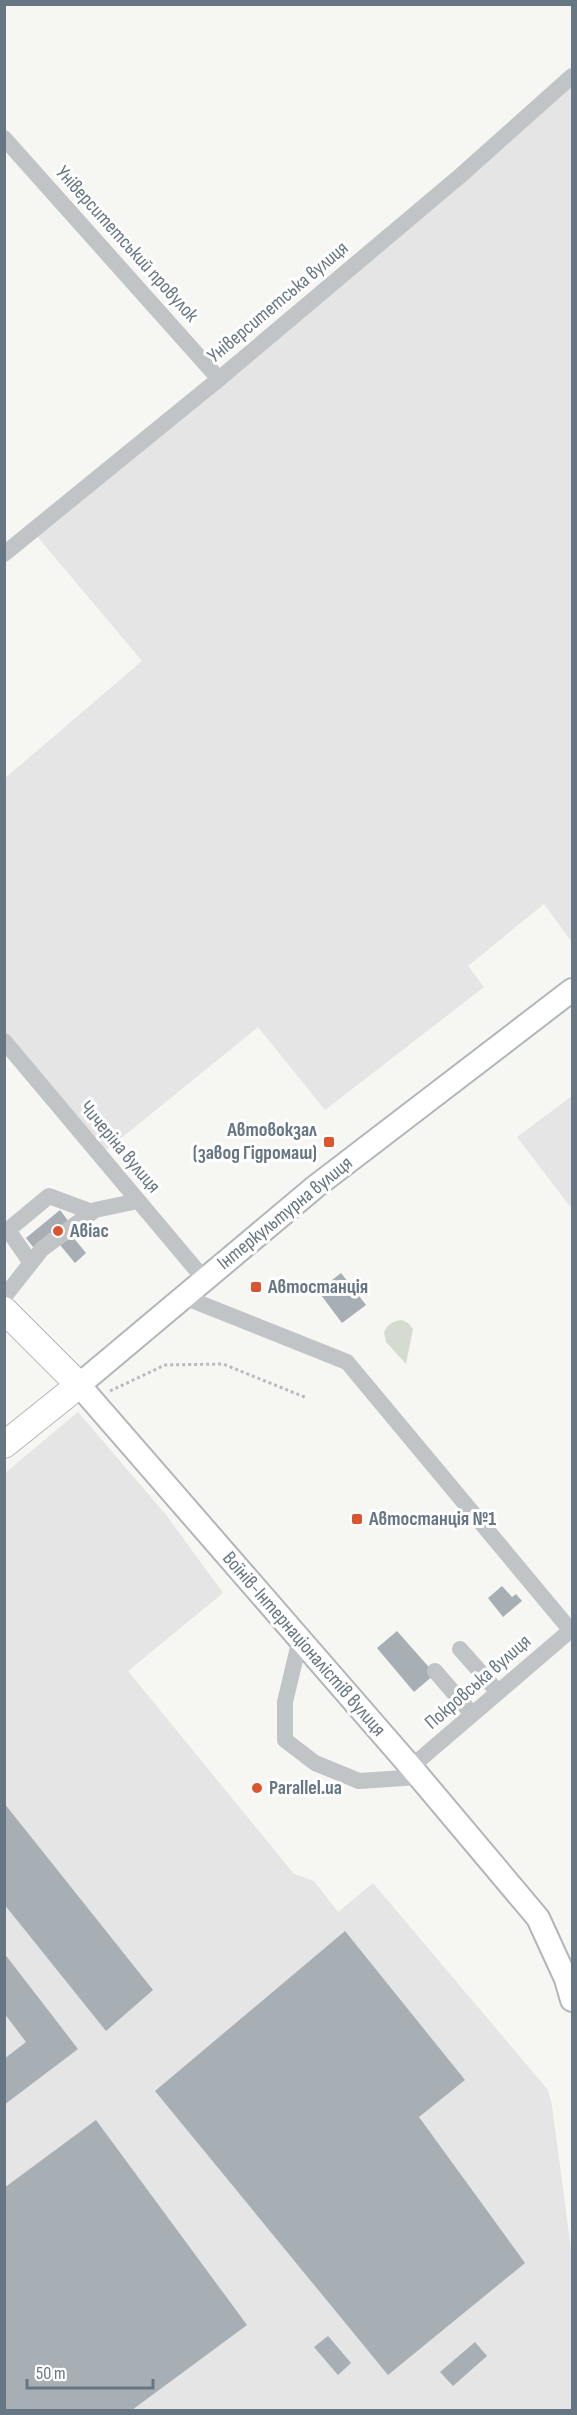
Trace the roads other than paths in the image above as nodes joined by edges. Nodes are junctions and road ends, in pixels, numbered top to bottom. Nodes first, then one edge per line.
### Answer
1 (573, 76) edge
2 (4, 138) edge
3 (219, 379) junction
4 (4, 554) edge
5 (573, 990) edge
6 (4, 1041) edge
7 (138, 1201) junction
8 (92, 1212) junction
9 (6, 1229) edge
10 (31, 1263) junction
11 (204, 1279) junction
12 (4, 1297) edge
13 (184, 1297) junction
14 (4, 1310) edge
15 (86, 1392) junction
16 (4, 1445) edge
17 (572, 1630) edge
18 (300, 1640) junction
19 (460, 1649) dead end
20 (435, 1671) dead end
21 (498, 1692) junction
22 (472, 1714) junction
23 (415, 1772) junction
24 (573, 2000) edge

1 - 3 street, Університетська вулиця
2 - 3 street, Університетський провулок
3 - 4 street, Університетська вулиця
5 - 11 main road, Інтеркультурна вулиця
6 - 7 street, Чичеріна вулиця
7 - 8 street
7 - 11 street, Чичеріна вулиця
8 - 9 street
8 - 10 street
9 - 10 street
10 - 12 street
11 - 13 main road, Інтеркультурна вулиця
13 - 15 main road, Інтеркультурна вулиця
13 - 17 street
14 - 15 highway, Воїнів-Інтернаціоналістів вулиця
15 - 16 highway, Інтеркультурна вулиця
15 - 18 main road, Воїнів-Інтернаціоналістів вулиця
17 - 21 street, Покровська вулиця
18 - 23 main road, Воїнів-Інтернаціоналістів вулиця
18 - 23 street
19 - 21 street
20 - 22 street
21 - 22 street, Покровська вулиця
22 - 23 street, Покровська вулиця
23 - 24 main road, Воїнів-Інтернаціоналістів вулиця

